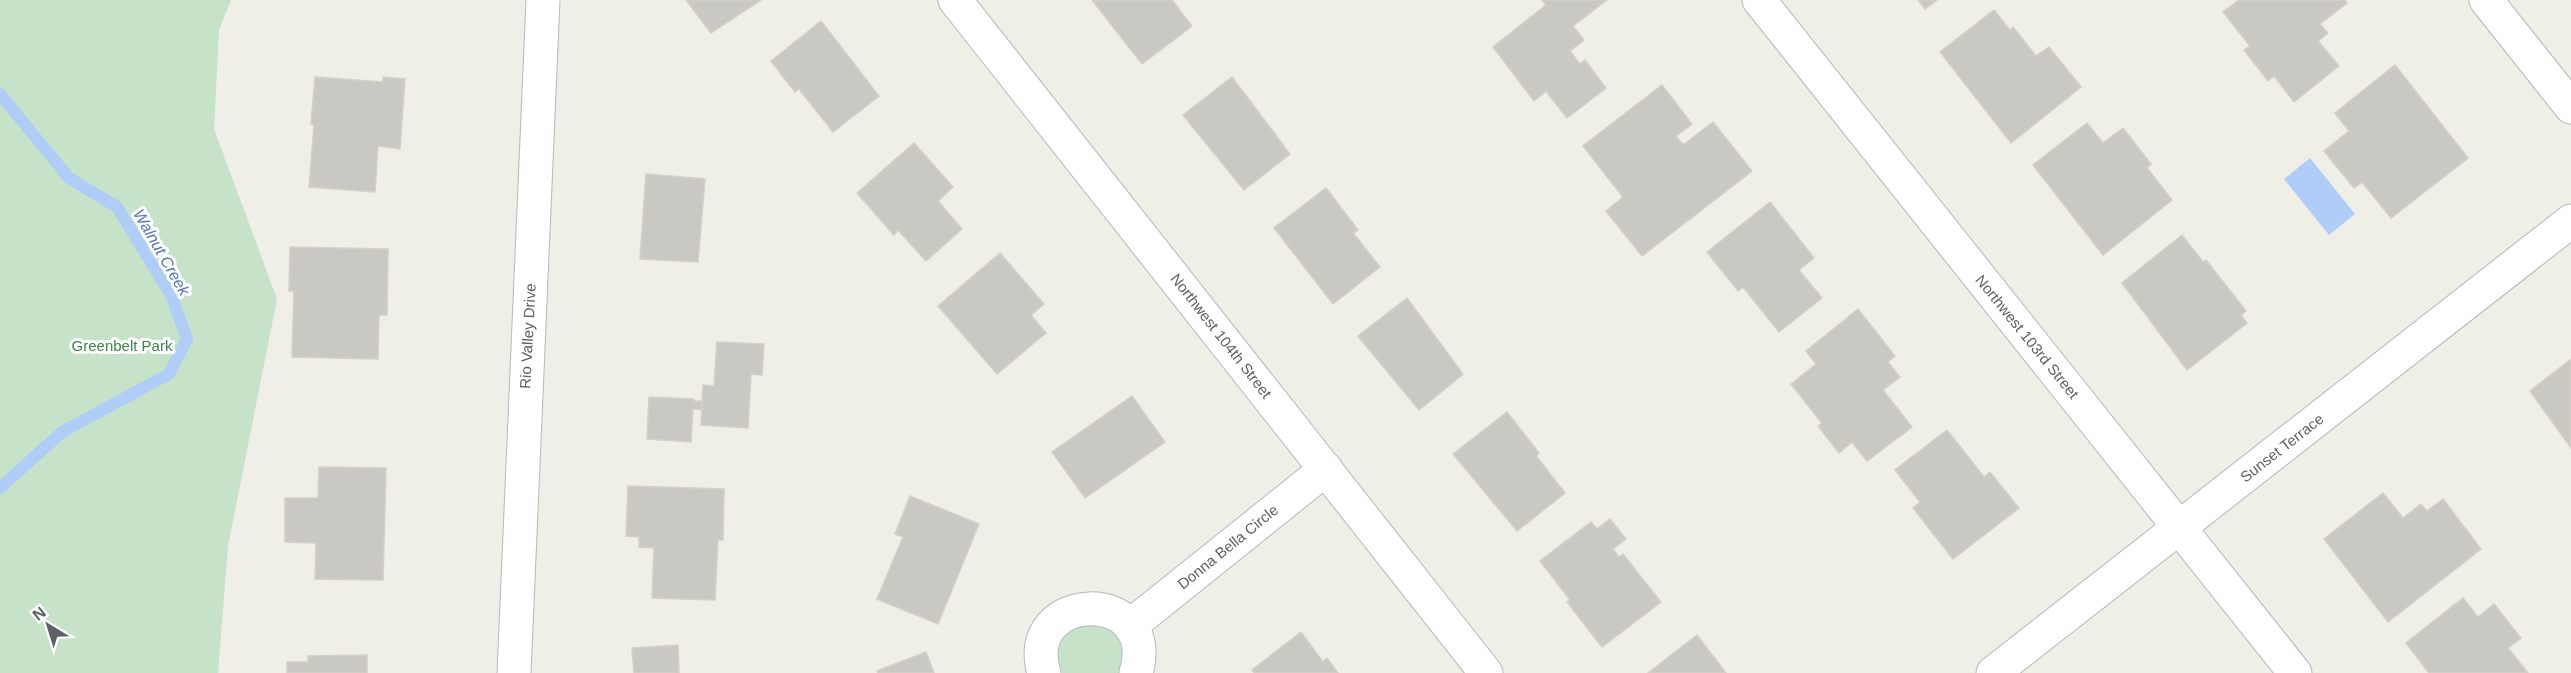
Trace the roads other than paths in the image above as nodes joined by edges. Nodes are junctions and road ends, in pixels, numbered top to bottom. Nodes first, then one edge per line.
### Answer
1 (543, 0) edge
2 (956, 0) edge
3 (1760, 0) edge
4 (2486, 0) edge
5 (2571, 107) edge
6 (2571, 221) edge
7 (1326, 469) junction
8 (2180, 528) junction
9 (1130, 626) junction
10 (513, 673) edge
11 (1044, 673) edge
12 (1136, 673) edge
13 (1486, 673) edge
14 (1993, 673) edge
15 (2295, 673) edge

1 - 10 street, Rio Valley Drive
2 - 7 street, Northwest 104th Street
3 - 8 street, Northwest 103rd Street
4 - 5 street
6 - 8 street, Sunset Terrace
7 - 9 street, Donna Bella Circle
7 - 13 street, Northwest 104th Street
8 - 14 street, Sunset Terrace
8 - 15 street, Northwest 103rd Street
9 - 11 street
9 - 12 street

